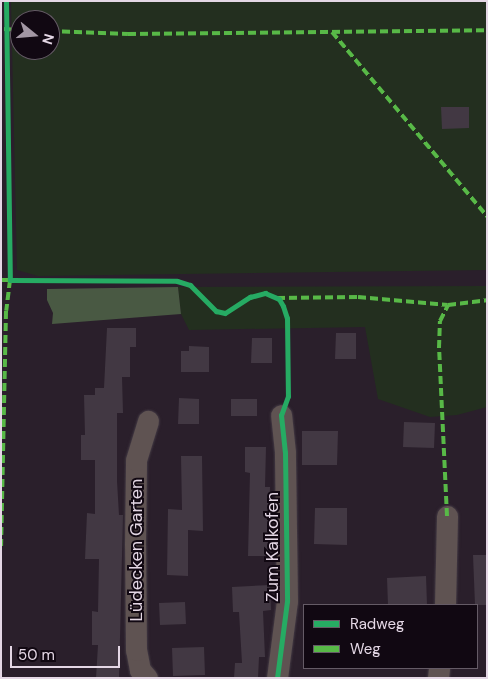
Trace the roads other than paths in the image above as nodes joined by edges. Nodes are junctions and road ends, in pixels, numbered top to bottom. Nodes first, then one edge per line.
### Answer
1 (281, 415) dead end
2 (148, 421) dead end
3 (447, 516) dead end
4 (444, 604) edge
5 (147, 678) edge
6 (277, 678) edge

1 - 6 street, Zum Kalkofen
2 - 5 street, Lüdecken Garten
3 - 4 street

